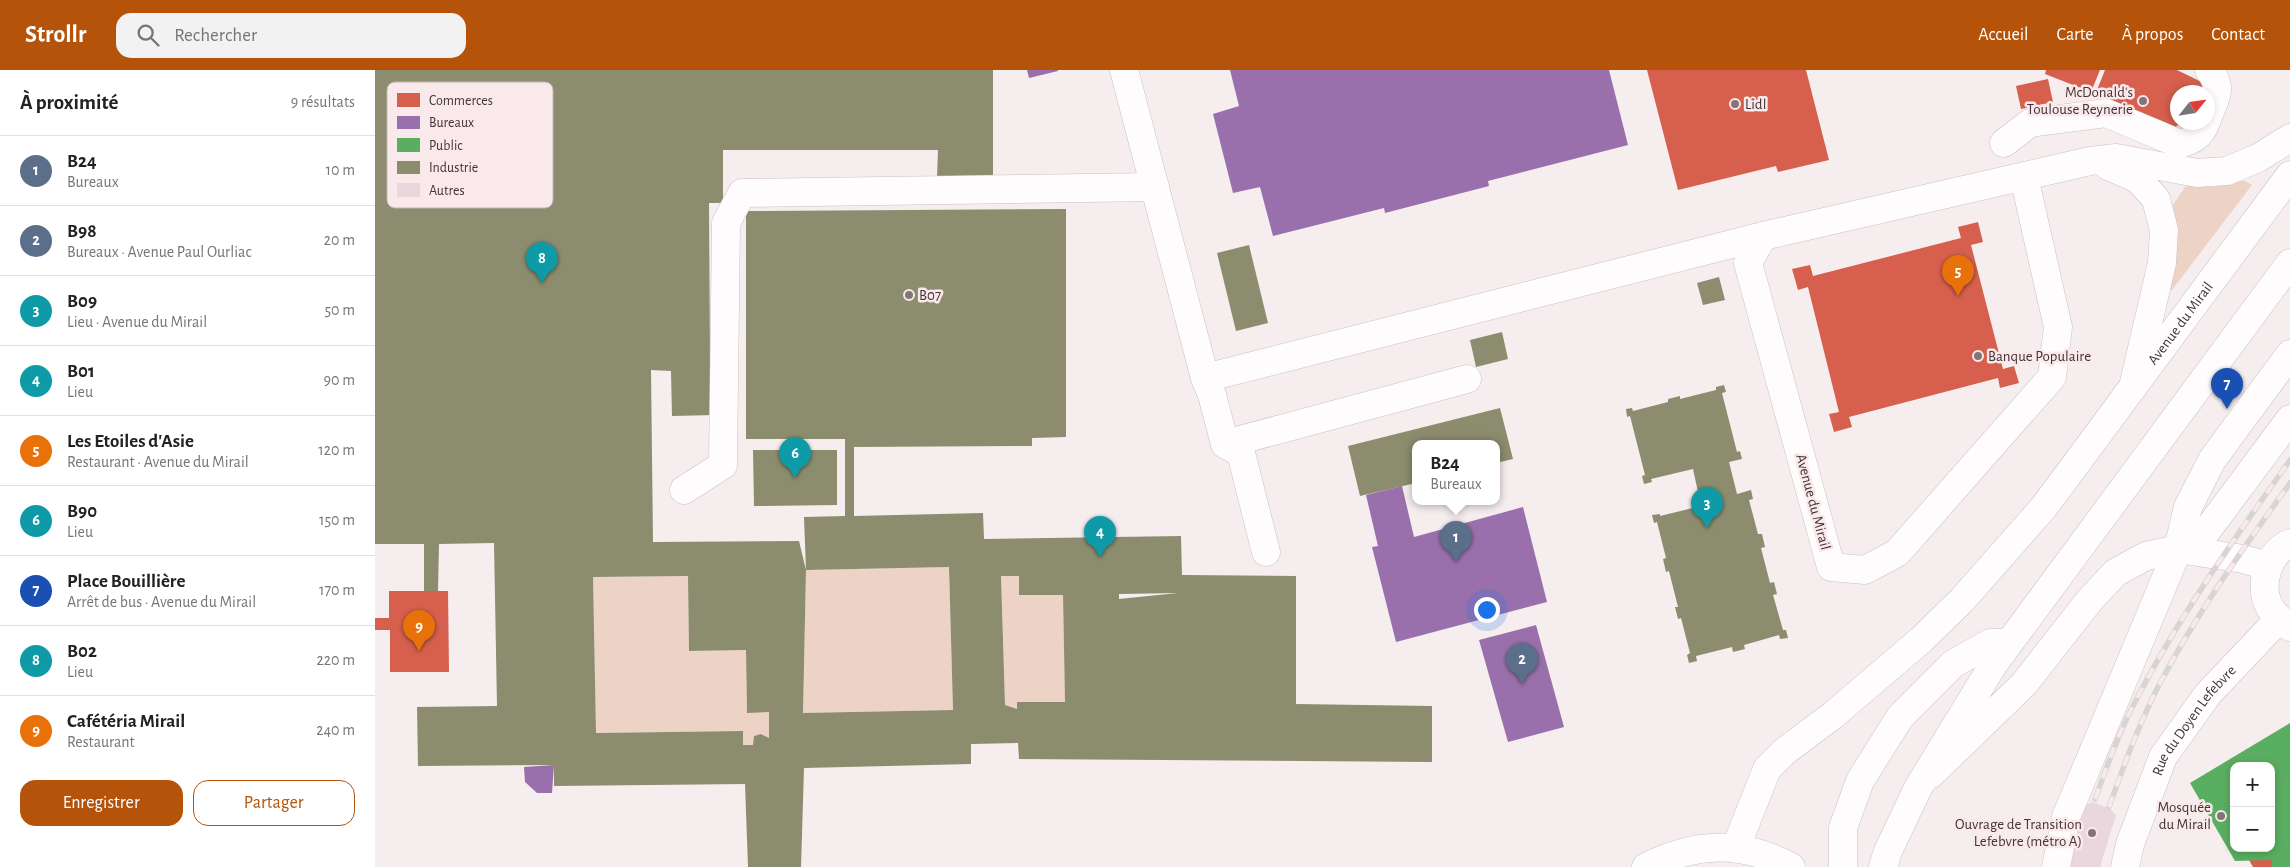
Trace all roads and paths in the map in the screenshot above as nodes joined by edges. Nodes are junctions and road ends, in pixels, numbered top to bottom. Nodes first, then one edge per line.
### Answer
1 (1124, 70) edge
2 (2209, 70) edge
3 (2215, 98) edge
4 (2203, 130) edge
5 (2290, 138) edge
6 (2004, 142) dead end
7 (2090, 160) junction
8 (2290, 175) edge
9 (2023, 177) junction
10 (1155, 187) junction
11 (1763, 236) junction
12 (2290, 263) edge
13 (2290, 354) edge
14 (1205, 378) junction
15 (1467, 379) dead end
16 (2133, 388) junction
17 (2290, 419) edge
18 (1225, 444) junction
19 (684, 490) dead end
20 (2290, 543) edge
21 (2178, 548) junction
22 (1266, 552) dead end
23 (2268, 566) junction
24 (2285, 623) edge
25 (2009, 643) junction
26 (1918, 788) junction
27 (1736, 847) junction
28 (1646, 867) edge
29 (1791, 867) edge
30 (1843, 867) edge
31 (1883, 867) edge
32 (2056, 867) edge
33 (2125, 867) edge

1 - 10 street
2 - 3 street
4 - 6 street
5 - 7 street
7 - 9 street
7 - 16 street
8 - 16 street, Avenue du Mirail
9 - 11 street
9 - 11 street, Avenue du Mirail
10 - 14 street
10 - 19 street
11 - 14 street
12 - 25 street
13 - 21 street
14 - 18 street
15 - 18 street
16 - 27 street, Avenue du Mirail
17 - 21 street
18 - 22 street
20 - 23 street
21 - 23 street
21 - 26 street
21 - 32 street
23 - 24 street
24 - 33 street, Rue du Doyen Lefebvre
25 - 26 street
25 - 30 street
26 - 31 street
27 - 28 street
27 - 29 street

